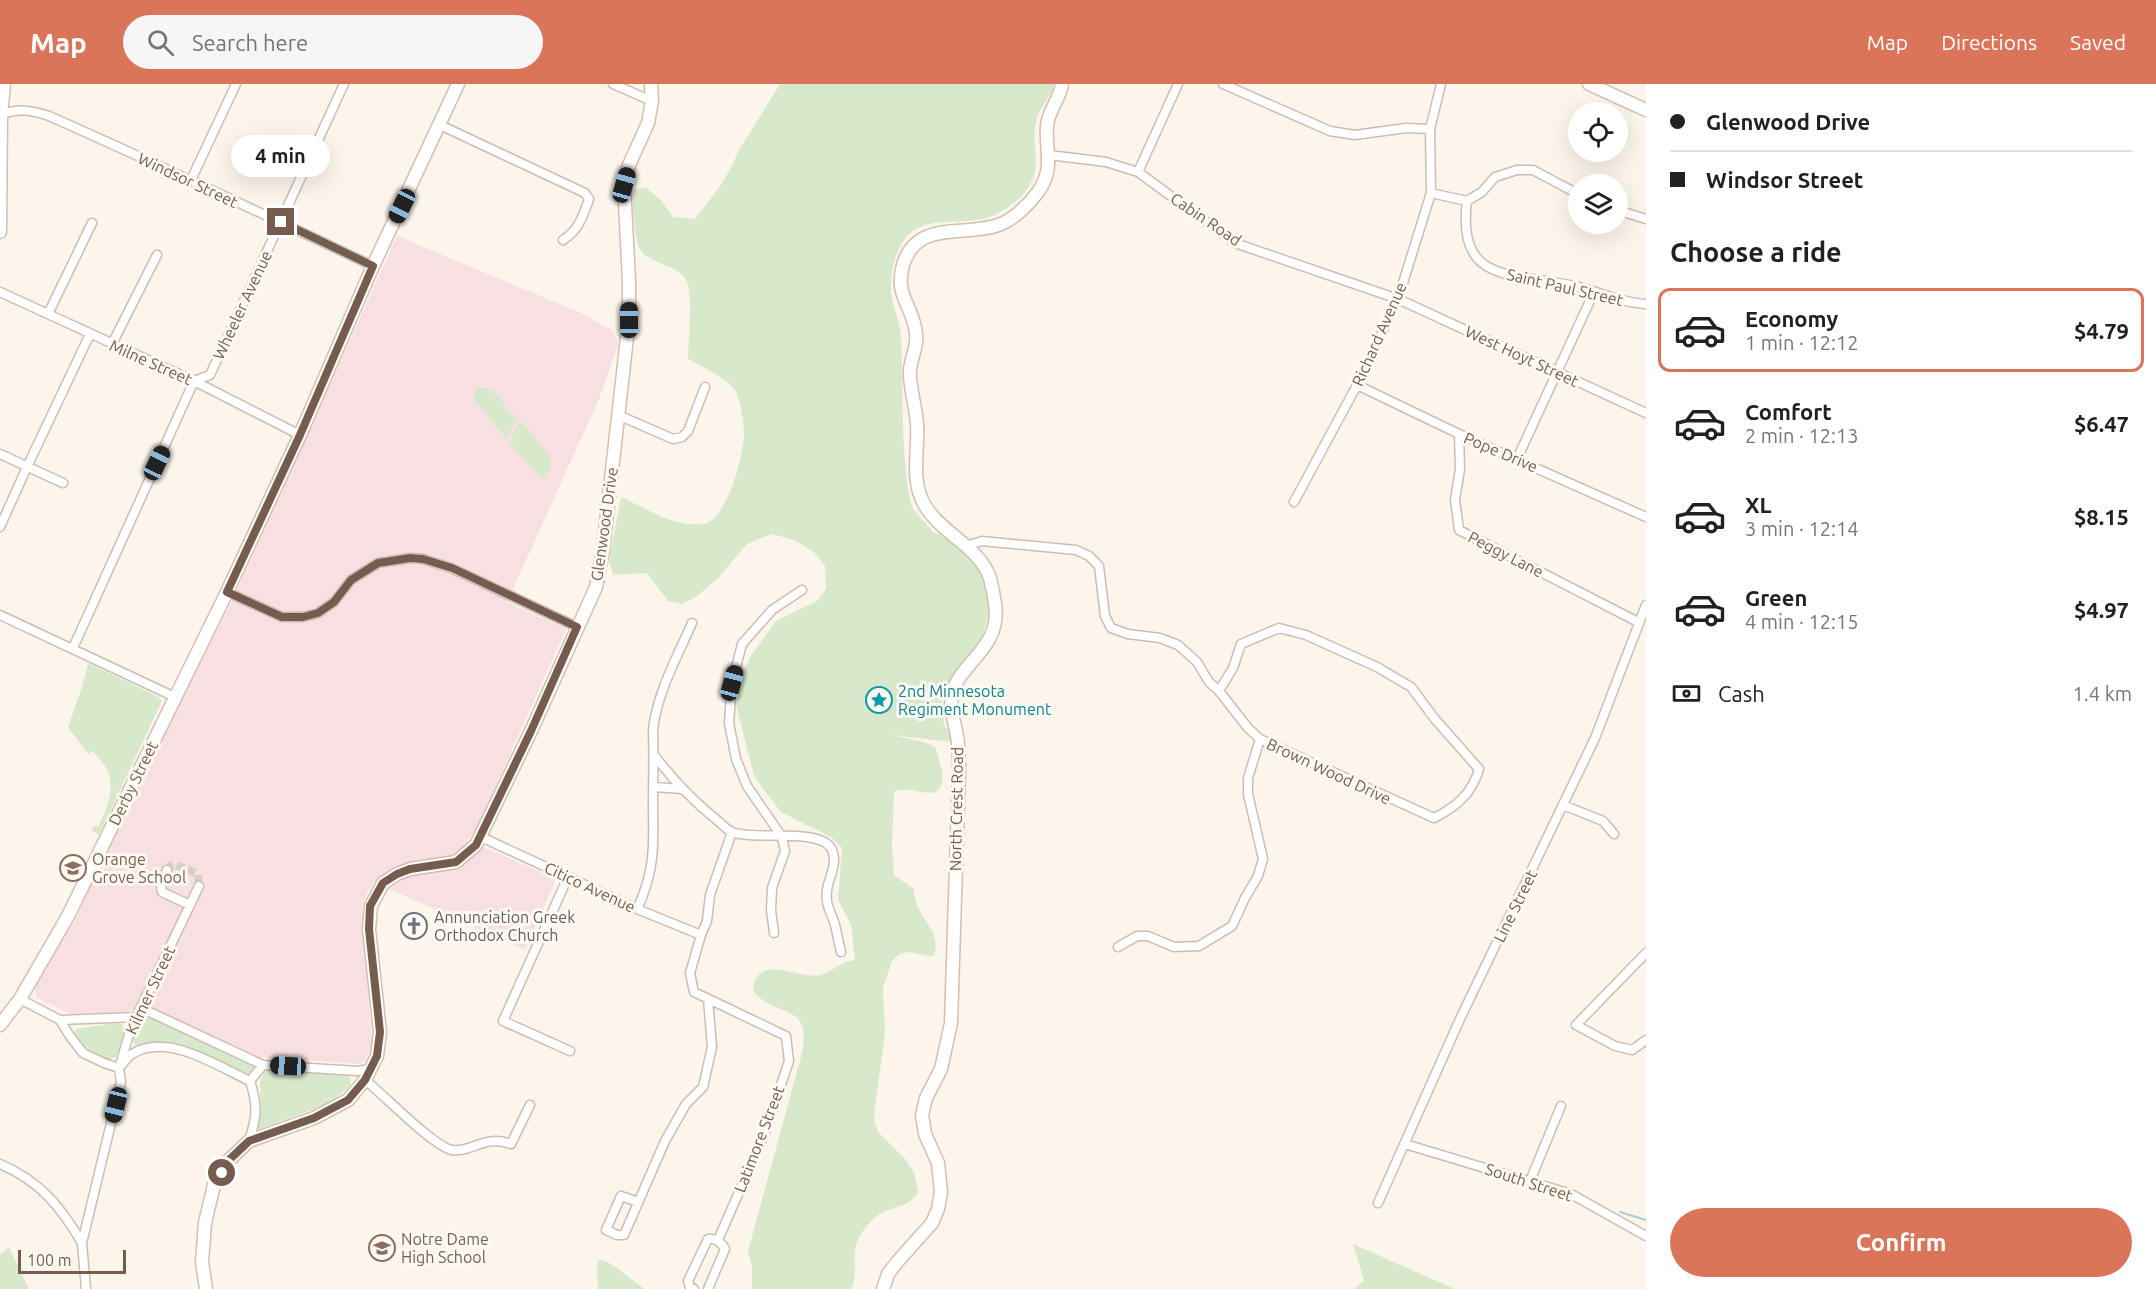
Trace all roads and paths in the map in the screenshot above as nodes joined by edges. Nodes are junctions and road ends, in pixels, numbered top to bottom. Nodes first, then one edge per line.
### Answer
1 (4, 84) edge
2 (236, 84) edge
3 (344, 84) edge
4 (613, 84) edge
5 (651, 84) edge
6 (1062, 84) edge
7 (1178, 84) edge
8 (1223, 84) edge
9 (1441, 84) edge
10 (1589, 84) edge
11 (453, 85) edge
12 (652, 101) junction
13 (1646, 110) edge
14 (1, 114) edge
15 (440, 125) junction
16 (1430, 129) junction
17 (1049, 156) junction
18 (1138, 172) junction
19 (191, 180) junction
20 (1568, 189) edge
21 (1431, 193) junction
22 (1467, 201) junction
23 (1628, 213) edge
24 (1646, 219) edge
25 (281, 222) junction
26 (92, 223) dead end
27 (0, 232) edge
28 (563, 240) dead end
29 (157, 255) dead end
30 (373, 266) junction
31 (0, 292) edge
32 (1594, 292) junction
33 (1398, 299) junction
34 (1646, 304) edge
35 (48, 314) junction
36 (90, 334) junction
37 (112, 344) junction
38 (1558, 372) junction
39 (194, 381) junction
40 (1357, 385) junction
41 (705, 387) dead end
42 (1646, 413) edge
43 (618, 415) junction
44 (1459, 434) junction
45 (300, 435) junction
46 (0, 454) edge
47 (1517, 459) junction
48 (27, 467) junction
49 (63, 483) dead end
50 (1294, 502) dead end
51 (1646, 517) edge
52 (0, 527) edge
53 (966, 546) junction
54 (802, 590) dead end
55 (227, 592) junction
56 (1646, 605) edge
57 (0, 615) edge
58 (1638, 622) junction
59 (692, 623) dead end
60 (577, 627) junction
61 (73, 648) junction
62 (1220, 691) junction
63 (176, 697) junction
64 (1260, 739) junction
65 (654, 755) junction
66 (654, 788) junction
67 (682, 789) junction
68 (1563, 805) junction
69 (732, 832) junction
70 (1614, 834) dead end
71 (481, 837) junction
72 (782, 837) junction
73 (167, 870) dead end
74 (568, 877) junction
75 (199, 886) dead end
76 (190, 905) junction
77 (637, 909) junction
78 (774, 933) dead end
79 (701, 935) junction
80 (1118, 947) dead end
81 (841, 952) dead end
82 (1646, 953) edge
83 (20, 999) junction
84 (708, 999) junction
85 (141, 1008) junction
86 (136, 1017) junction
87 (60, 1020) junction
88 (0, 1025) edge
89 (1646, 1040) edge
90 (570, 1052) dead end
91 (263, 1065) junction
92 (119, 1068) junction
93 (368, 1074) junction
94 (250, 1081) junction
95 (530, 1105) dead end
96 (1561, 1106) dead end
97 (249, 1141) junction
98 (1406, 1143) junction
99 (0, 1164) edge
100 (1530, 1180) junction
101 (638, 1203) junction
102 (1378, 1203) dead end
103 (1646, 1236) edge
104 (718, 1240) junction
105 (82, 1244) junction
106 (87, 1289) edge
107 (206, 1289) edge
108 (694, 1289) edge
109 (708, 1289) edge
110 (883, 1289) edge

1 - 14 street
2 - 19 street
3 - 25 street, Wheeler Avenue
4 - 12 street
5 - 12 street, Glenwood Drive
6 - 17 street, North Crest Road
7 - 18 street
8 - 16 street
9 - 16 street, Richard Avenue
10 - 13 street
11 - 15 street, Derby Street
12 - 43 street, Glenwood Drive
14 - 19 street, Windsor Street
14 - 27 street
15 - 28 street
15 - 30 street, Derby Street
16 - 21 street, Richard Avenue
17 - 18 street, Cabin Road
17 - 53 street, North Crest Road
18 - 33 street, Cabin Road
19 - 25 street, Windsor Street
20 - 22 street
21 - 22 street
21 - 33 street, Richard Avenue
22 - 32 street, Saint Paul Street
23 - 24 street
25 - 30 street, Windsor Street
25 - 39 street, Wheeler Avenue
26 - 35 street
29 - 37 street
30 - 45 street, Derby Street
31 - 35 street, Milne Street
32 - 34 street, Saint Paul Street
32 - 38 street
33 - 38 street, West Hoyt Street
33 - 40 street, Richard Avenue
35 - 36 street, Milne Street
36 - 37 street, Milne Street
36 - 48 street
37 - 39 street, Milne Street
38 - 42 street, West Hoyt Street
38 - 47 street
39 - 45 street, Milne Street
39 - 61 street, Wheeler Avenue
40 - 44 street, Pope Drive
40 - 50 street, Richard Avenue
41 - 43 street
43 - 60 street, Glenwood Drive
44 - 47 street, Pope Drive
44 - 58 street, Peggy Lane
45 - 55 street, Derby Street
46 - 48 street
47 - 51 street, Pope Drive
48 - 49 street
48 - 52 street
53 - 62 street, Brown Wood Drive
53 - 110 street, North Crest Road
54 - 72 street
55 - 60 street
55 - 63 street, Derby Street
56 - 58 street, Line Street
57 - 61 street
58 - 68 street, Line Street
59 - 65 street
60 - 71 street, Glenwood Drive
61 - 63 street
62 - 64 street, Brown Wood Drive
62 - 64 street, Brown Wood Drive
63 - 83 street, Derby Street
64 - 80 street
65 - 66 street
65 - 67 street
66 - 67 street
66 - 77 street
67 - 69 street
68 - 70 street
68 - 98 street, Line Street
69 - 72 street
69 - 79 street
71 - 74 street, Citico Avenue
71 - 93 street, Glenwood Drive
72 - 78 street
72 - 81 street
73 - 76 street
74 - 77 street, Citico Avenue
74 - 90 street
75 - 76 street, Kilmer Street
76 - 85 street, Kilmer Street
77 - 79 street, Citico Avenue
79 - 84 street
82 - 89 street
83 - 87 street
83 - 88 street, Derby Street
84 - 101 street
84 - 104 street, Latimore Street
85 - 86 street, Kilmer Street
85 - 91 street
86 - 87 street
86 - 92 street, Kilmer Street
87 - 92 street
91 - 93 street
91 - 94 street
92 - 94 street
92 - 105 street, Kilmer Street
93 - 95 street
93 - 97 street, Glenwood Drive
94 - 97 street
96 - 100 street
97 - 107 street, Glenwood Drive
98 - 100 street, South Street
98 - 102 street, Line Street
99 - 105 street
100 - 103 street, South Street
101 - 101 street
104 - 108 street, Latimore Street
104 - 109 street, Latimore Street
105 - 106 street, Kilmer Street

